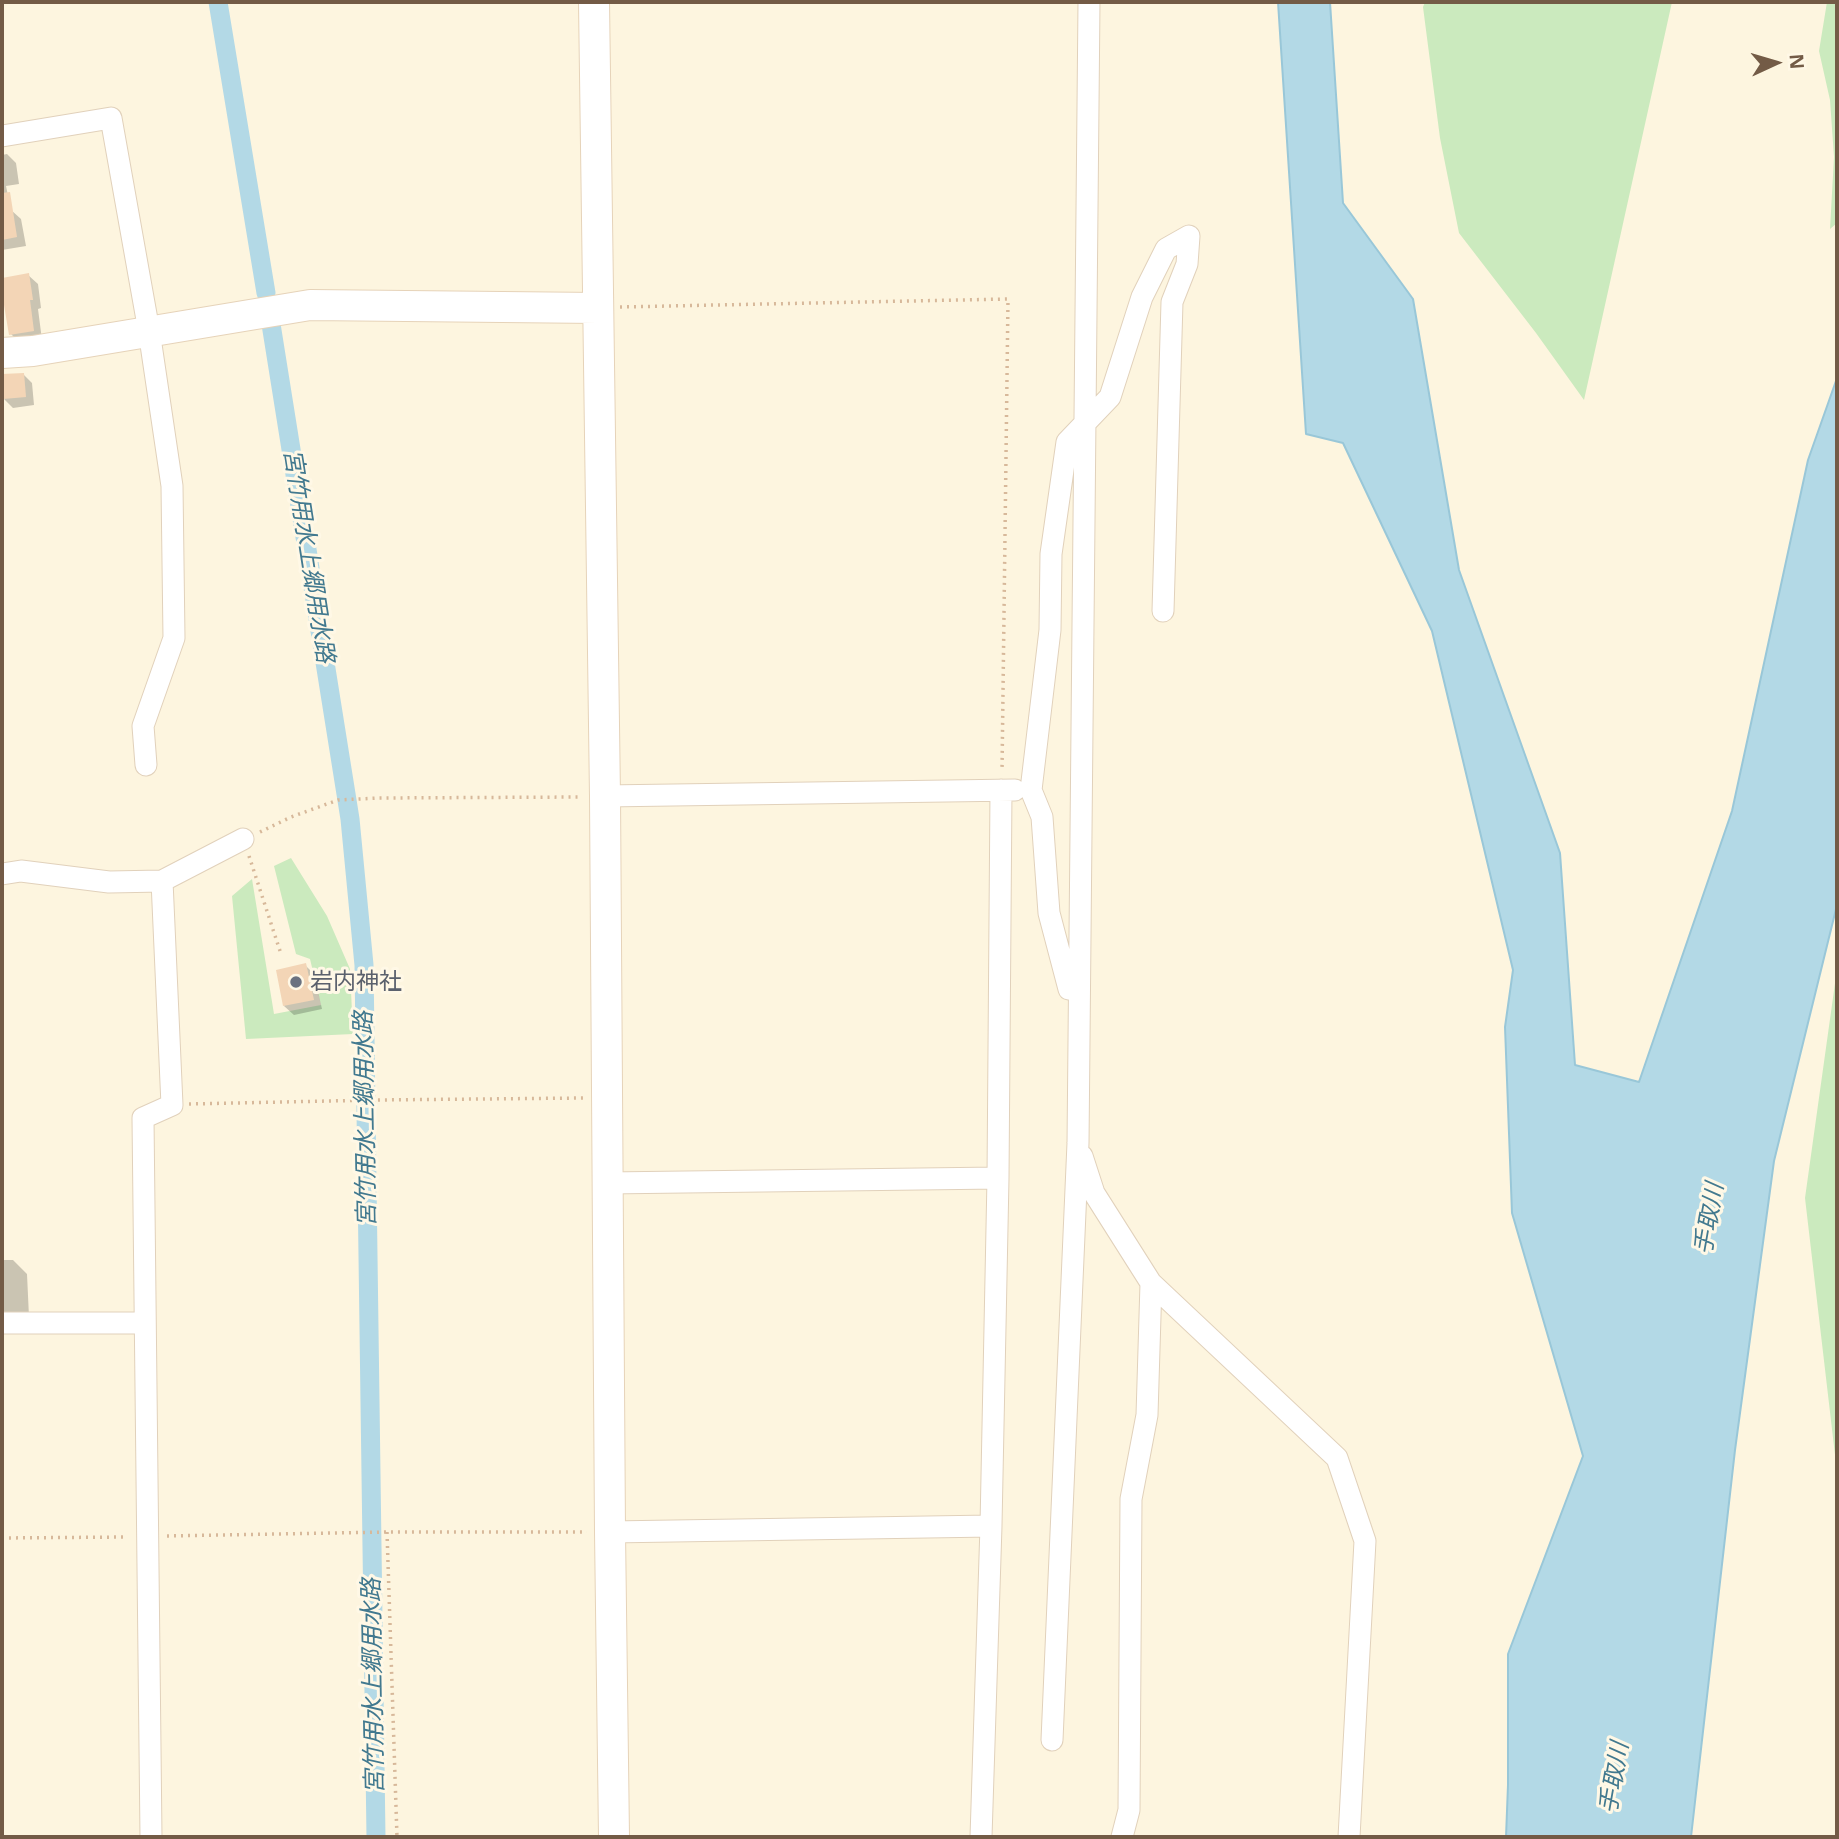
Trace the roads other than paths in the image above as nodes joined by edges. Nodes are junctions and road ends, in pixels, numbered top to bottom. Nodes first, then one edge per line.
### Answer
1 (594, 2) edge
2 (1089, 2) edge
3 (2, 136) edge
4 (598, 308) junction
5 (149, 331) junction
6 (2, 353) edge
7 (1085, 424) junction
8 (1163, 611) dead end
9 (146, 765) dead end
10 (1001, 790) junction
11 (1031, 790) junction
12 (605, 796) junction
13 (243, 839) road end
14 (2, 874) edge
15 (162, 881) junction
16 (1079, 991) junction
17 (1078, 1143) junction
18 (998, 1178) junction
19 (607, 1183) junction
20 (1150, 1283) junction
21 (2, 1323) edge
22 (145, 1323) junction
23 (991, 1526) junction
24 (610, 1532) junction
25 (1052, 1740) dead end
26 (151, 1837) edge
27 (614, 1837) edge
28 (981, 1837) edge
29 (1122, 1837) edge
30 (1349, 1837) edge

1 - 4 street
2 - 7 street
3 - 5 street
4 - 5 street
4 - 12 street
5 - 6 street
5 - 9 street
7 - 8 street
7 - 11 street
7 - 16 street
10 - 11 street
10 - 12 street
10 - 18 street
11 - 16 street
12 - 19 street
13 - 15 street
14 - 15 street
15 - 22 street
16 - 17 street
17 - 20 street
17 - 25 street
18 - 19 street
18 - 23 street
19 - 24 street
20 - 29 street
20 - 30 street
21 - 22 street
22 - 26 street
23 - 24 street
23 - 28 street
24 - 27 street

